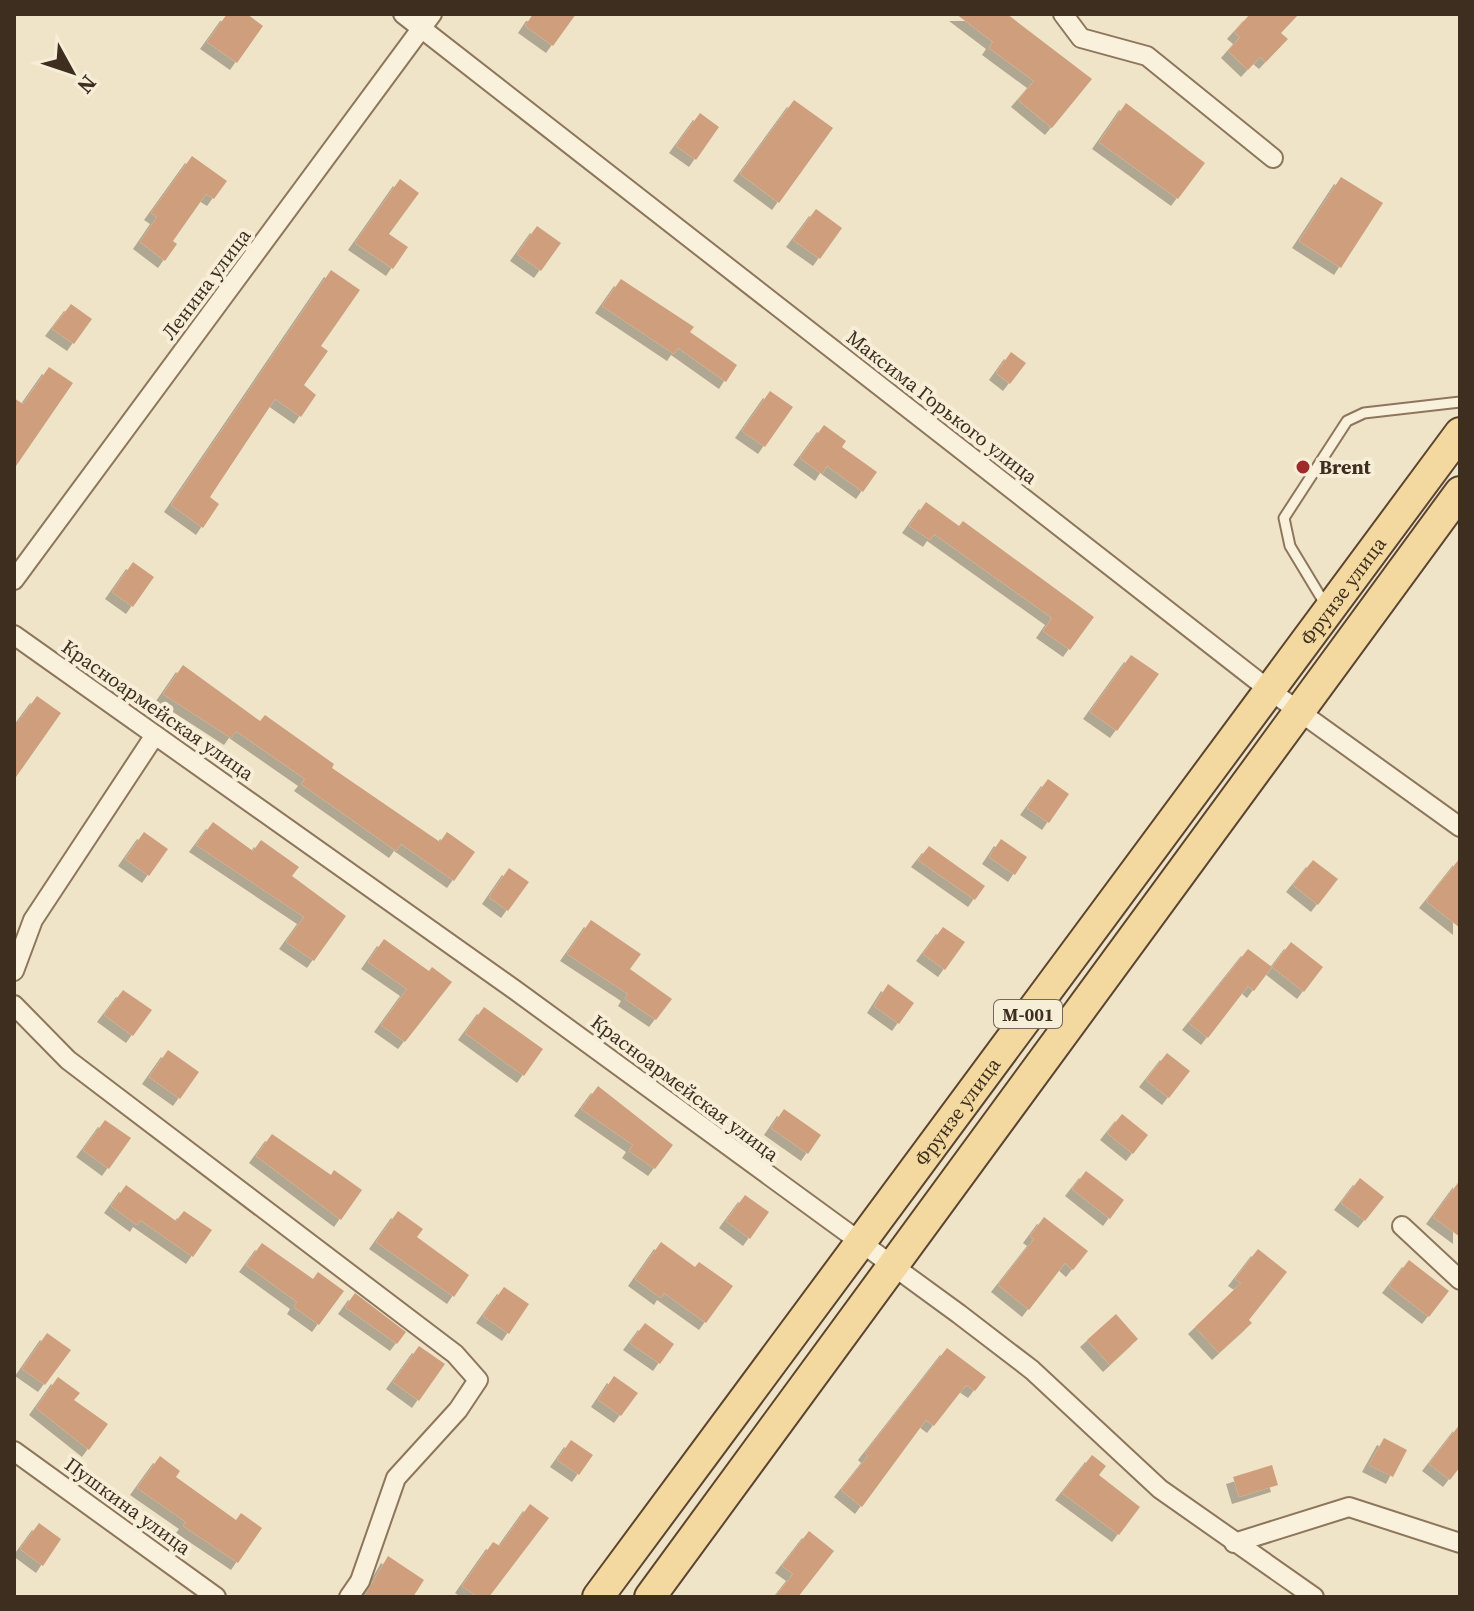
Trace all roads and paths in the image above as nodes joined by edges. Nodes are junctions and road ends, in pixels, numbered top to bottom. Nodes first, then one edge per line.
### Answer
1 (403, 14) edge
2 (1063, 14) edge
3 (427, 21) edge
4 (1273, 158) dead end
5 (1460, 402) edge
6 (1460, 433) edge
7 (1460, 492) edge
8 (14, 580) edge
9 (1328, 608) junction
10 (14, 635) edge
11 (1268, 689) junction
12 (1297, 710) junction
13 (155, 735) junction
14 (1460, 827) edge
15 (14, 971) edge
16 (14, 1005) edge
17 (1402, 1226) dead end
18 (858, 1244) junction
19 (891, 1267) junction
20 (1460, 1280) edge
21 (14, 1451) edge
22 (1234, 1543) junction
23 (1460, 1543) edge
24 (216, 1597) edge
25 (349, 1597) edge
26 (598, 1597) edge
27 (650, 1597) edge
28 (1314, 1597) edge

1 - 3 street, Максима Горького улица
2 - 4 street
3 - 8 street, Ленина улица
3 - 11 street, Максима Горького улица
5 - 9 lane
6 - 9 main road, Фрунзе улица / M-001
7 - 12 main road, Фрунзе улица / M-001
9 - 11 main road, Фрунзе улица / M-001
10 - 13 street, Красноармейская улица
11 - 12 street, Максима Горького улица
11 - 18 main road, Фрунзе улица / M-001
12 - 14 street, Максима Горького улица
12 - 19 main road, Фрунзе улица / M-001
13 - 15 street
13 - 18 street, Красноармейская улица
16 - 25 street
17 - 20 street
18 - 19 street, Красноармейская улица
18 - 26 main road, Фрунзе улица / M-001
19 - 22 street, Красноармейская улица
19 - 27 main road, Фрунзе улица / M-001
21 - 24 street, Пушкина улица
22 - 23 street
22 - 28 street, Красноармейская улица

